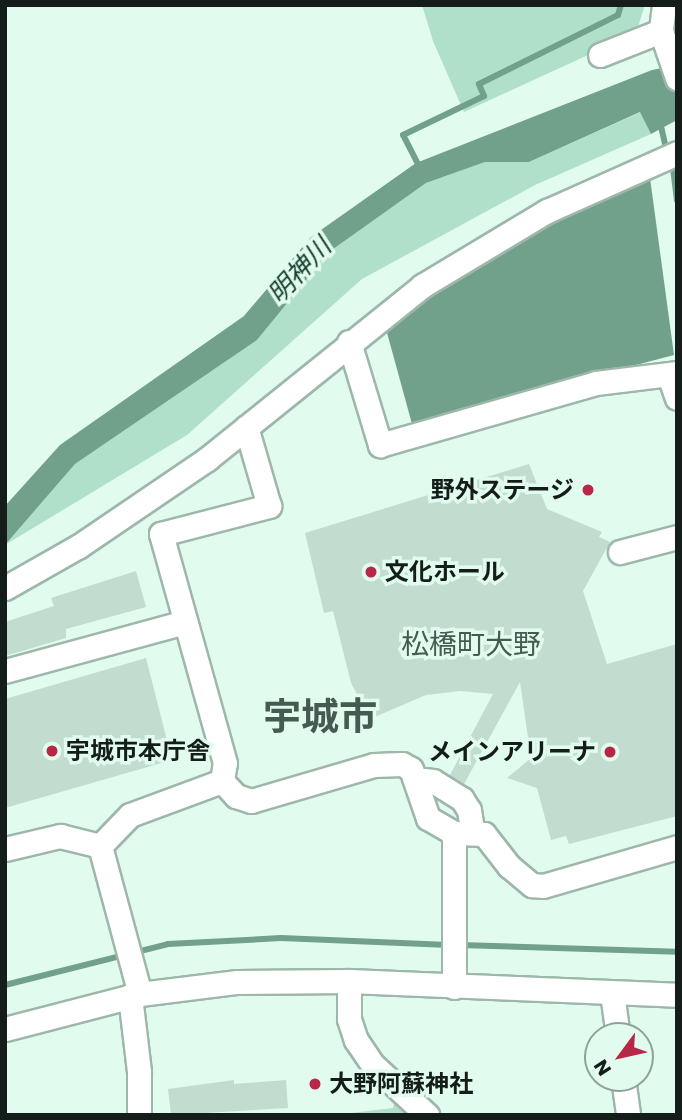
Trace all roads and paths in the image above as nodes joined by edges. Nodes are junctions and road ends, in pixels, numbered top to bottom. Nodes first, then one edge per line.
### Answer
1 (664, 5) edge
2 (663, 37) junction
3 (600, 55) dead end
4 (677, 78) edge
5 (677, 153) edge
6 (349, 342) junction
7 (673, 374) edge
8 (677, 398) edge
9 (246, 427) junction
10 (677, 537) edge
11 (620, 552) dead end
12 (5, 588) edge
13 (186, 622) junction
14 (5, 671) edge
15 (415, 779) junction
16 (222, 781) junction
17 (463, 832) junction
18 (100, 846) junction
19 (677, 848) edge
20 (5, 849) edge
21 (349, 981) junction
22 (135, 987) junction
23 (454, 987) junction
24 (612, 993) junction
25 (677, 995) edge
26 (616, 1022) edge
27 (5, 1029) edge
28 (626, 1092) edge
29 (139, 1103) edge
30 (149, 1115) edge
31 (427, 1115) edge
32 (628, 1115) edge

1 - 2 street
2 - 3 street
2 - 4 street
5 - 6 street
6 - 7 street
6 - 9 street
7 - 8 street
9 - 12 street
9 - 13 street
10 - 11 street
13 - 14 street
13 - 16 street
15 - 16 street
15 - 17 street
15 - 17 street
16 - 18 street
17 - 19 street
17 - 23 street
18 - 20 street
18 - 22 street
21 - 22 street
21 - 23 street
21 - 31 street
22 - 27 street
22 - 29 street
23 - 24 street
24 - 25 street
24 - 26 street
28 - 32 street
29 - 30 street

